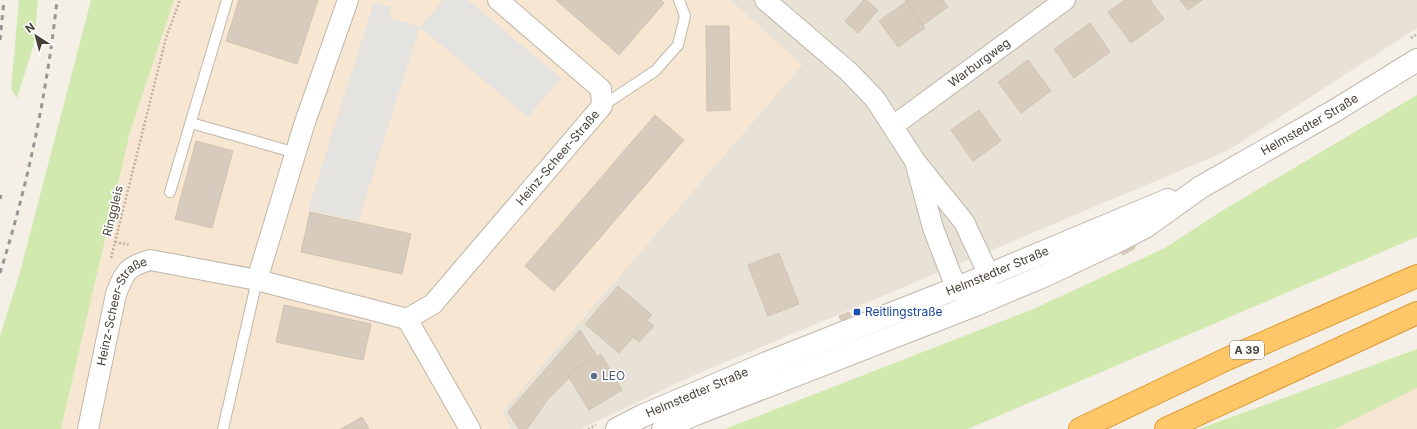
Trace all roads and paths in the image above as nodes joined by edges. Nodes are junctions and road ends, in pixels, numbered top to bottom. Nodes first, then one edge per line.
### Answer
1 (180, 0) edge
2 (227, 0) edge
3 (348, 0) edge
4 (498, 0) edge
5 (679, 0) edge
6 (765, 0) edge
7 (1065, 0) edge
8 (1417, 60) edge
9 (602, 106) junction
10 (191, 123) junction
11 (893, 126) junction
12 (296, 153) junction
13 (915, 161) junction
14 (1201, 187) junction
15 (170, 192) dead end
16 (109, 265) dead end
17 (989, 275) junction
18 (1417, 276) edge
19 (257, 280) junction
20 (957, 288) junction
21 (975, 305) junction
22 (1417, 313) edge
23 (407, 319) junction
24 (88, 429) edge
25 (223, 429) edge
26 (470, 429) edge
27 (616, 429) edge
28 (663, 429) edge
29 (1080, 429) edge
30 (1166, 429) edge

1 - 16 path, Ringgleis
2 - 10 lane
3 - 12 street
4 - 9 street, Heinz-Scheer-Straße
5 - 9 lane
6 - 11 street
7 - 11 street, Warburgweg
8 - 14 street, Helmstedter Straße
9 - 23 street, Heinz-Scheer-Straße
10 - 12 lane
10 - 15 lane
11 - 13 street
12 - 19 street
13 - 17 street
13 - 20 street
14 - 17 street, Helmstedter Straße
14 - 21 street, Helmstedter Straße
17 - 20 street, Helmstedter Straße
17 - 21 street
18 - 29 highway, A 39
19 - 23 street, Heinz-Scheer-Straße
19 - 24 street, Heinz-Scheer-Straße
19 - 25 lane
20 - 21 street
20 - 27 street, Helmstedter Straße
21 - 28 street, Helmstedter Straße
22 - 30 highway
23 - 26 street

